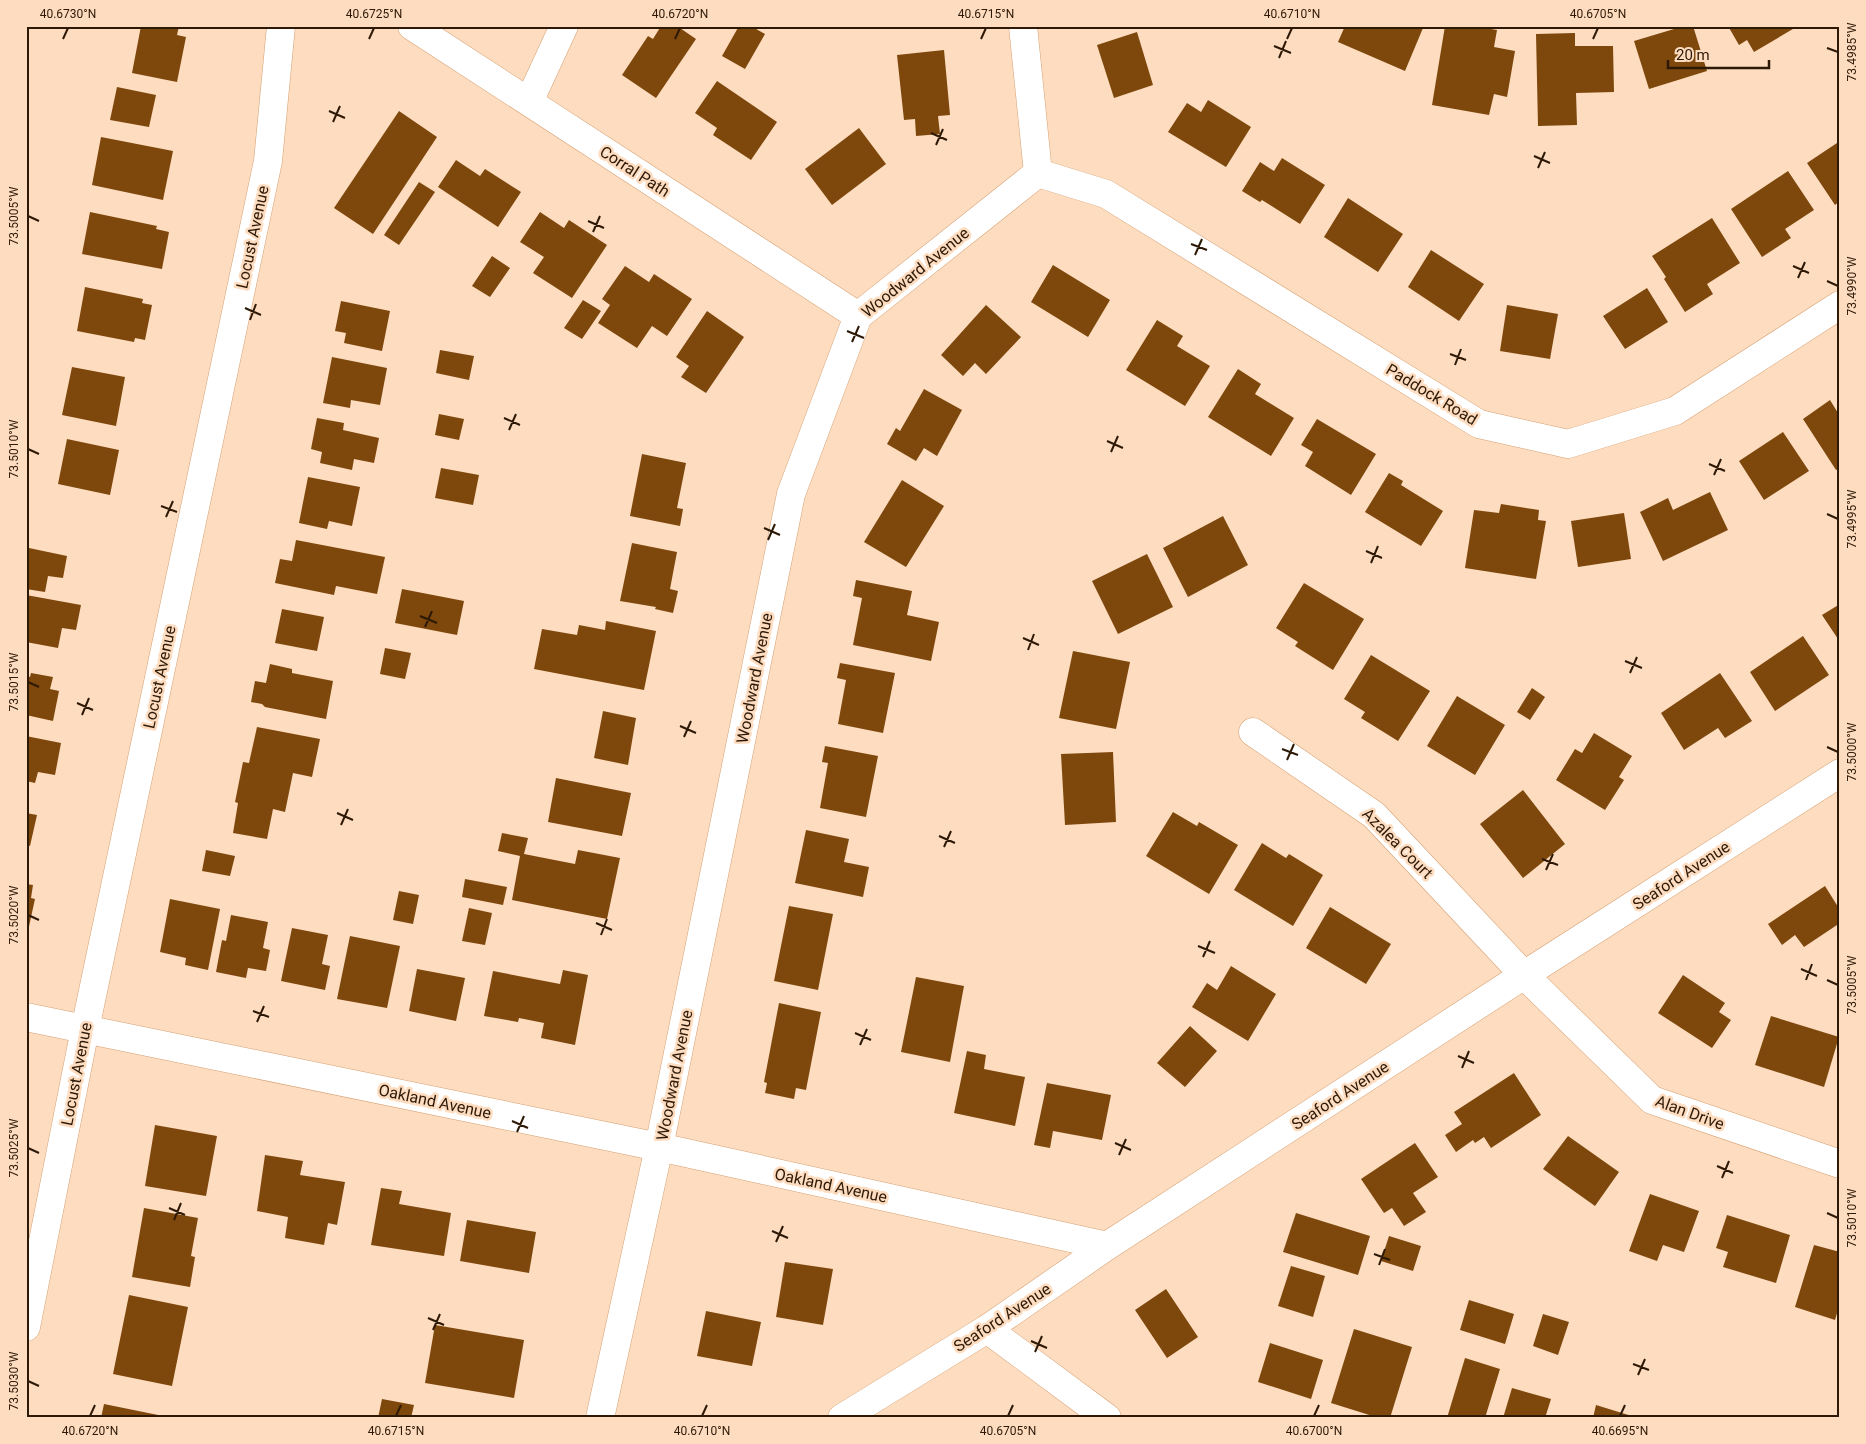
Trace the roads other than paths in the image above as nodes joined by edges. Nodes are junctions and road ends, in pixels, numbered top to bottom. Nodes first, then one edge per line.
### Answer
1 (281, 26) edge
2 (412, 26) edge
3 (564, 26) edge
4 (1023, 26) edge
5 (528, 102) junction
6 (1038, 173) junction
7 (1840, 305) edge
8 (858, 316) junction
9 (1254, 732) dead end
10 (1840, 773) edge
11 (1524, 975) junction
12 (26, 1017) edge
13 (85, 1028) junction
14 (659, 1147) junction
15 (1840, 1164) edge
16 (1108, 1246) junction
17 (26, 1327) edge
18 (987, 1329) junction
19 (600, 1418) edge
20 (842, 1418) edge
21 (1107, 1418) edge

1 - 13 street, Locust Avenue
2 - 5 street, Corral Path
3 - 5 street
4 - 6 street
5 - 8 street, Corral Path
6 - 7 street, Paddock Road
6 - 8 street, Woodward Avenue
8 - 14 street, Woodward Avenue
9 - 11 street, Azalea Court
10 - 11 street, Seaford Avenue
11 - 15 street, Alan Drive
11 - 16 street, Seaford Avenue
12 - 13 street, Oakland Avenue
13 - 14 street, Oakland Avenue
13 - 17 street, Locust Avenue
14 - 16 street, Oakland Avenue
14 - 19 street, Woodward Avenue
16 - 18 street, Seaford Avenue
18 - 20 street, Seaford Avenue
18 - 21 street

